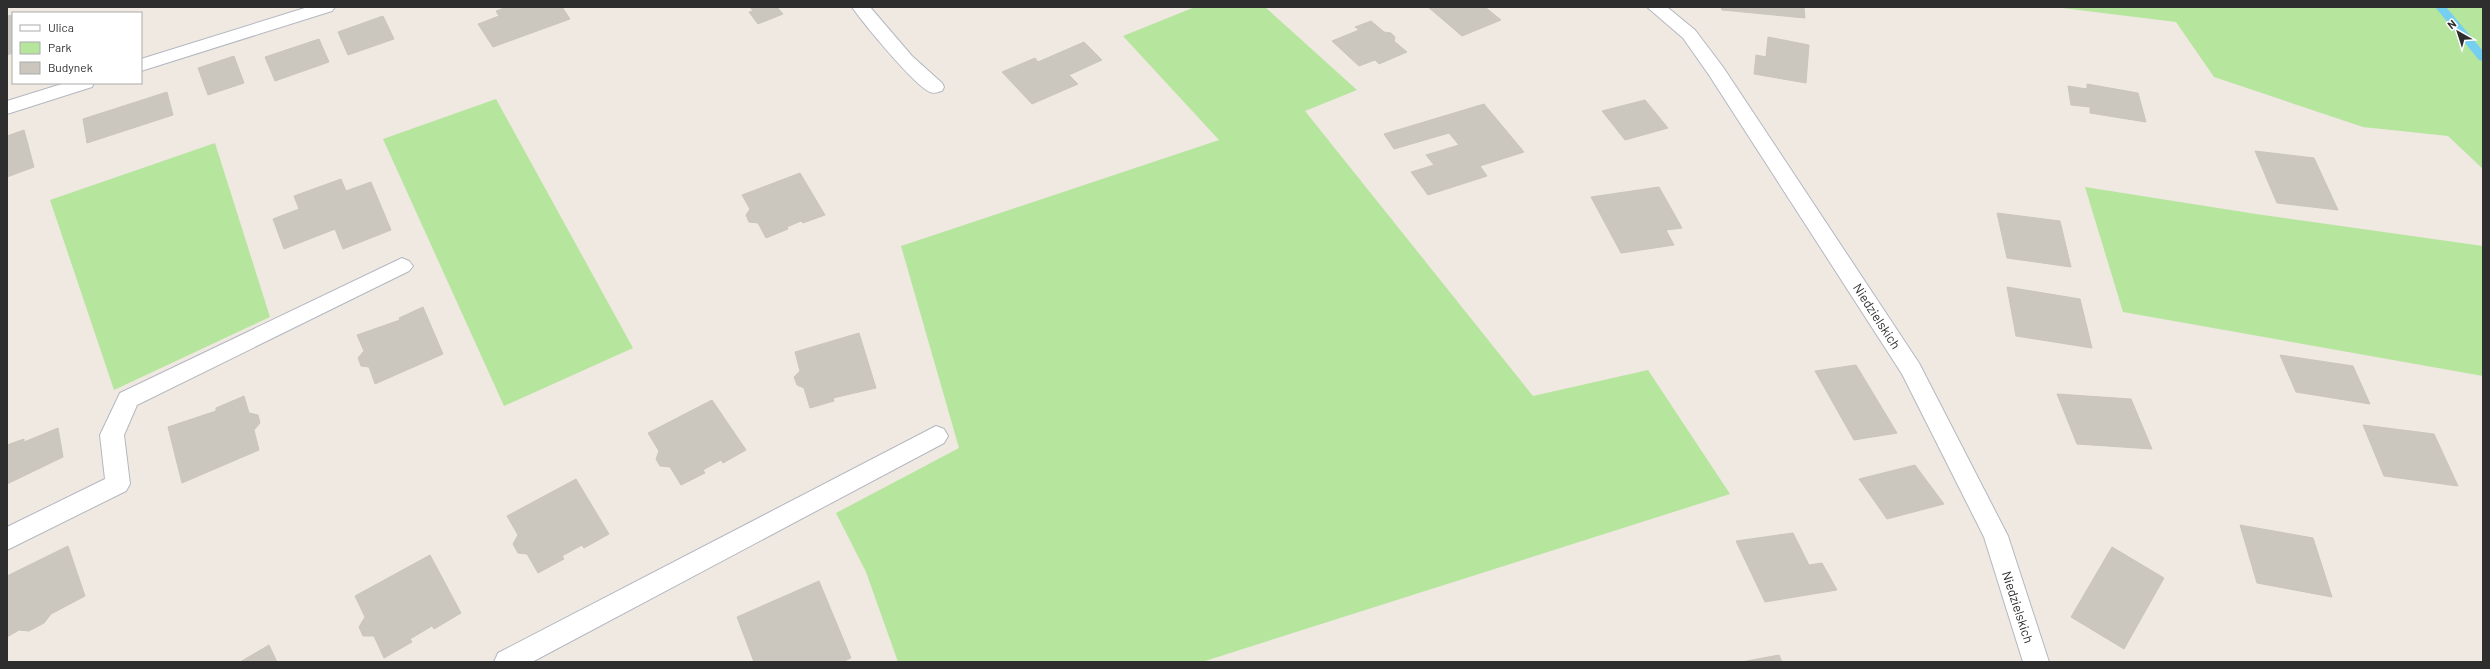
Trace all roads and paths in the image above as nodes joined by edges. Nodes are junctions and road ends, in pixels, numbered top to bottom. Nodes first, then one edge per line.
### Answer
1 (326, 7) edge
2 (861, 7) edge
3 (1656, 7) edge
4 (142, 65) edge
5 (82, 84) edge
6 (935, 87) dead end
7 (7, 108) edge
8 (402, 266) dead end
9 (936, 436) dead end
10 (7, 539) edge
11 (507, 662) edge
12 (2036, 662) edge

1 - 4 street
2 - 6 street
3 - 12 street, Niedzielskich
5 - 7 street
8 - 10 street
9 - 11 street

